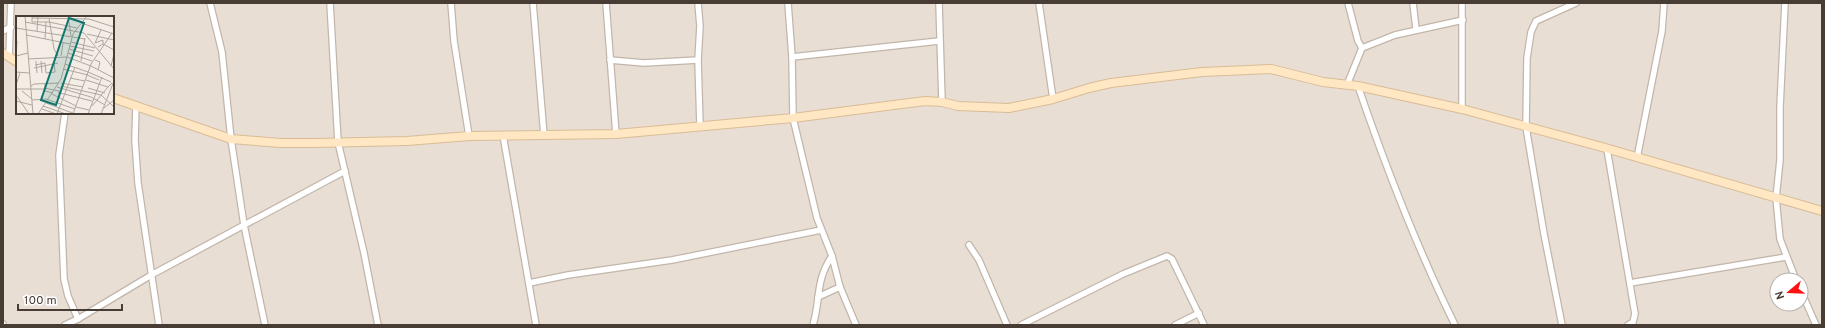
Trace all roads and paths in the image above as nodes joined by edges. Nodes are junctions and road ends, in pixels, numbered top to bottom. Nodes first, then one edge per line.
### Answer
1 (10, 3) edge
2 (210, 3) edge
3 (330, 3) edge
4 (451, 3) edge
5 (533, 3) edge
6 (606, 3) edge
7 (698, 3) edge
8 (788, 3) edge
9 (939, 3) edge
10 (1039, 3) edge
11 (1348, 3) edge
12 (1413, 3) edge
13 (1462, 3) edge
14 (1555, 3) edge
15 (1576, 3) edge
16 (1664, 3) edge
17 (1785, 3) edge
18 (1558, 10) junction
19 (1464, 20) junction
20 (11, 27) junction
21 (3, 30) edge
22 (1416, 30) junction
23 (939, 42) junction
24 (1362, 48) junction
25 (6, 55) edge
26 (792, 57) junction
27 (610, 60) junction
28 (698, 60) junction
29 (16, 61) edge
30 (1347, 85) junction
31 (1358, 86) junction
32 (114, 98) edge
33 (1052, 99) junction
34 (942, 102) junction
35 (136, 105) junction
36 (1462, 109) junction
37 (65, 114) edge
38 (793, 118) junction
39 (700, 126) junction
40 (1526, 127) junction
41 (616, 134) junction
42 (503, 135) junction
43 (469, 136) junction
44 (544, 136) junction
45 (231, 139) junction
46 (338, 142) junction
47 (1607, 149) junction
48 (1637, 158) junction
49 (345, 171) junction
50 (1776, 198) junction
51 (1822, 211) edge
52 (244, 225) junction
53 (821, 230) junction
54 (969, 245) dead end
55 (832, 256) junction
56 (1786, 257) junction
57 (1793, 272) edge
58 (153, 274) junction
59 (529, 283) junction
60 (1630, 283) junction
61 (840, 287) junction
62 (818, 297) junction
63 (1809, 309) edge
64 (1199, 313) junction
65 (78, 319) junction
66 (65, 325) edge
67 (159, 325) edge
68 (265, 325) edge
69 (378, 325) edge
70 (536, 325) edge
71 (813, 325) edge
72 (856, 325) edge
73 (1007, 325) edge
74 (1021, 325) edge
75 (1175, 325) edge
76 (1204, 325) edge
77 (1455, 325) edge
78 (1562, 325) edge
79 (1628, 325) edge
80 (1816, 325) edge

1 - 20 street
2 - 45 street
3 - 46 street
4 - 43 street
5 - 44 street
6 - 27 street
7 - 28 street
8 - 26 street
9 - 23 street
10 - 33 street
11 - 24 street
12 - 22 street
13 - 19 street
14 - 18 street
15 - 18 street
16 - 48 street
17 - 50 street
18 - 40 street
19 - 22 street
19 - 36 street
20 - 21 street
20 - 25 street
22 - 24 street
23 - 26 street
23 - 34 street
24 - 30 street
25 - 29 street
26 - 38 street
27 - 28 street
27 - 41 street
28 - 39 street
30 - 31 street
30 - 33 street
31 - 36 street
31 - 77 street
32 - 35 street
33 - 34 street
34 - 38 street
35 - 45 street
35 - 58 street
36 - 40 street
37 - 65 street
38 - 39 street
38 - 53 street
39 - 41 street
40 - 47 street
40 - 78 street
41 - 44 street
42 - 43 street
42 - 44 street
42 - 59 street
43 - 46 street
45 - 46 street
45 - 52 street
46 - 49 street
47 - 48 street
47 - 60 street
48 - 50 street
49 - 52 street
49 - 69 street
50 - 51 street
50 - 56 street
52 - 58 street
52 - 68 street
53 - 55 street
53 - 59 street
54 - 73 street
55 - 61 street
55 - 62 street
56 - 57 street
56 - 60 street
58 - 65 street
58 - 67 street
59 - 70 street
60 - 79 street
61 - 62 street
61 - 72 street
62 - 71 street
63 - 80 street
64 - 74 street
64 - 75 street
64 - 76 street
65 - 66 street

